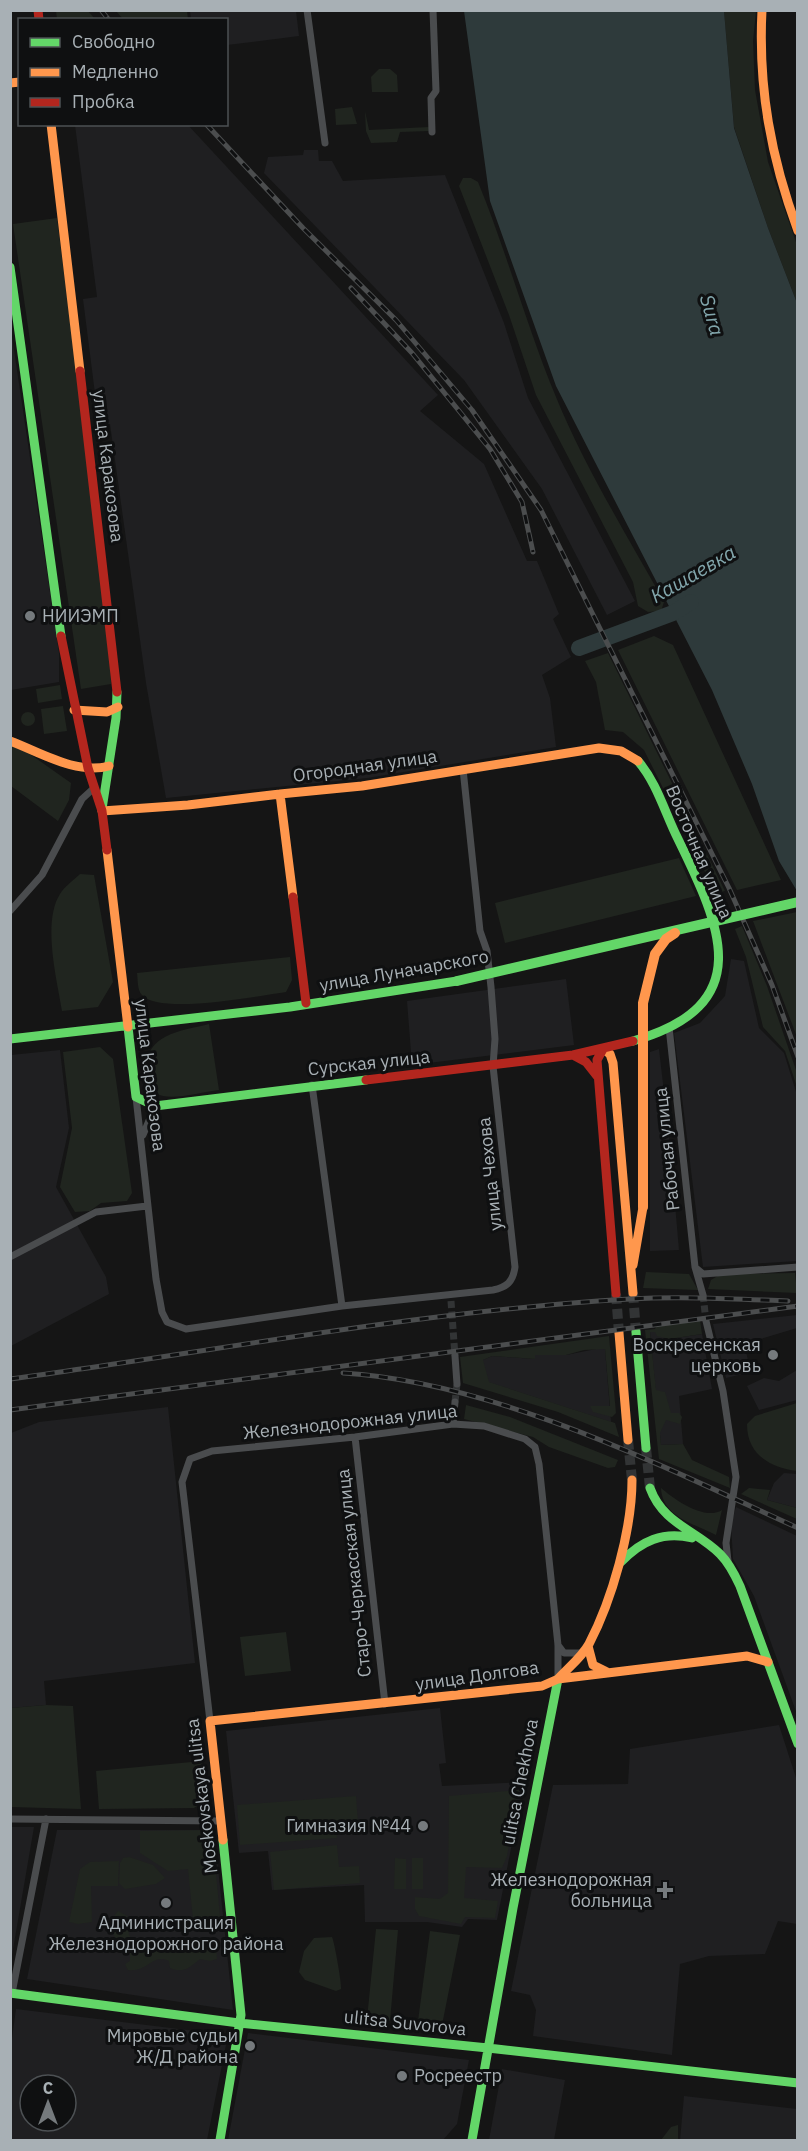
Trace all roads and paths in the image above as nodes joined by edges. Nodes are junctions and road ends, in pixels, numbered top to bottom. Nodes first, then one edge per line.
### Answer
1 (307, 10) edge
2 (434, 10) edge
3 (762, 10) edge
4 (51, 126) edge
5 (432, 132) dead end
6 (325, 143) dead end
7 (798, 231) edge
8 (10, 267) edge
9 (118, 706) junction
10 (74, 710) junction
11 (10, 741) edge
12 (630, 755) joint
13 (109, 766) junction
14 (88, 768) junction
15 (463, 769) junction
16 (94, 788) junction
17 (280, 794) junction
18 (102, 811) junction
19 (798, 902) edge
20 (10, 911) edge
21 (686, 928) junction
22 (306, 1004) junction
23 (128, 1027) junction
24 (669, 1027) junction
25 (10, 1039) edge
26 (622, 1043) junction
27 (603, 1049) junction
28 (573, 1055) junction
29 (613, 1063) junction
30 (493, 1066) junction
31 (599, 1078) junction
32 (312, 1086) junction
33 (136, 1097) junction
34 (155, 1106) junction
35 (142, 1140) junction
36 (147, 1206) junction
37 (10, 1257) edge
38 (695, 1267) junction
39 (798, 1267) edge
40 (631, 1274) junction
41 (633, 1293) tunnel mouth
42 (616, 1294) tunnel mouth
43 (703, 1295) tunnel mouth
44 (342, 1306) junction
45 (706, 1321) tunnel mouth
46 (636, 1332) tunnel mouth
47 (620, 1333) tunnel mouth
48 (454, 1356) tunnel mouth
49 (457, 1384) tunnel mouth
50 (455, 1402) tunnel mouth
51 (453, 1424) junction
52 (355, 1437) junction
53 (628, 1440) tunnel mouth
54 (646, 1448) tunnel mouth
55 (200, 1454) joint
56 (632, 1480) tunnel mouth
57 (650, 1488) tunnel mouth
58 (703, 1543) junction
59 (620, 1563) junction
60 (729, 1563) junction
61 (759, 1636) junction
62 (558, 1645) junction
63 (584, 1649) junction
64 (747, 1656) junction
65 (768, 1662) junction
66 (610, 1672) junction
67 (558, 1679) junction
68 (385, 1704) junction
69 (210, 1721) junction
70 (798, 1744) edge
71 (10, 1819) edge
72 (46, 1819) junction
73 (222, 1821) junction
74 (11, 1995) edge
75 (239, 2023) junction
76 (488, 2048) junction
77 (798, 2083) edge
78 (220, 2140) edge
79 (472, 2140) edge

1 - 6 street
2 - 5 street
3 - 7 main road
4 - 9 main road, улица Каракозова
8 - 10 main road, улица Каракозова
9 - 10 main road
9 - 13 main road, улица Каракозова
10 - 14 main road, улица Каракозова
11 - 14 main road
12 - 15 main road, Огородная улица
12 - 24 main road, Восточная улица
13 - 14 main road
13 - 18 main road, улица Каракозова
14 - 16 main road, улица Каракозова
15 - 17 main road, Огородная улица
15 - 30 street, улица Чехова
16 - 18 main road, улица Каракозова
16 - 20 street
17 - 18 main road, Огородная улица
17 - 22 main road
18 - 23 main road, улица Каракозова
19 - 21 main road, улица Луначарского, bridge
21 - 22 main road, улица Луначарского, bridge
21 - 40 main road, bridge
22 - 23 main road, улица Луначарского
23 - 25 main road, улица Луначарского
23 - 33 main road, улица Каракозова
24 - 26 main road, Восточная улица
24 - 38 street, Рабочая улица
26 - 27 main road, Восточная улица
26 - 29 main road
27 - 28 main road, Восточная улица
27 - 29 main road
27 - 31 main road
28 - 30 main road, Сурская улица
28 - 31 main road
29 - 40 main road
30 - 32 main road, Сурская улица
30 - 44 street, улица Чехова
31 - 42 main road
32 - 34 main road, Сурская улица
32 - 44 street
33 - 34 main road
33 - 35 street, улица Каракозова
34 - 35 street
35 - 36 street, улица Каракозова
36 - 37 street
36 - 44 street, улица Каракозова
38 - 39 street
38 - 43 street, Рабочая улица
40 - 41 main road
45 - 60 street
46 - 54 main road
47 - 53 main road
48 - 49 street
50 - 51 street
51 - 52 street, Железнодорожная улица
51 - 62 street, Железнодорожная улица
52 - 55 street, Железнодорожная улица
52 - 68 street, Старо-Черкасская улица
55 - 69 street, Moskovskaya ulitsa
56 - 59 main road
57 - 58 main road
58 - 59 main road
58 - 60 main road
59 - 63 main road
60 - 61 main road
61 - 64 main road
61 - 65 main road
62 - 63 street
62 - 67 street
63 - 66 main road
63 - 67 main road
64 - 65 main road, улица Долгова
64 - 66 main road, улица Долгова
65 - 70 main road
66 - 67 main road, улица Долгова
67 - 68 main road, улица Долгова
67 - 76 main road, ulitsa Chekhova
68 - 69 main road, улица Долгова
69 - 73 main road, Moskovskaya ulitsa
71 - 72 street
72 - 73 street
72 - 74 street
73 - 75 main road, Moskovskaya ulitsa
74 - 75 main road, ulitsa Suvorova
75 - 76 main road, ulitsa Suvorova
75 - 78 main road, Moskovskaya ulitsa
76 - 77 main road, ulitsa Suvorova
76 - 79 main road, ulitsa Chekhova

